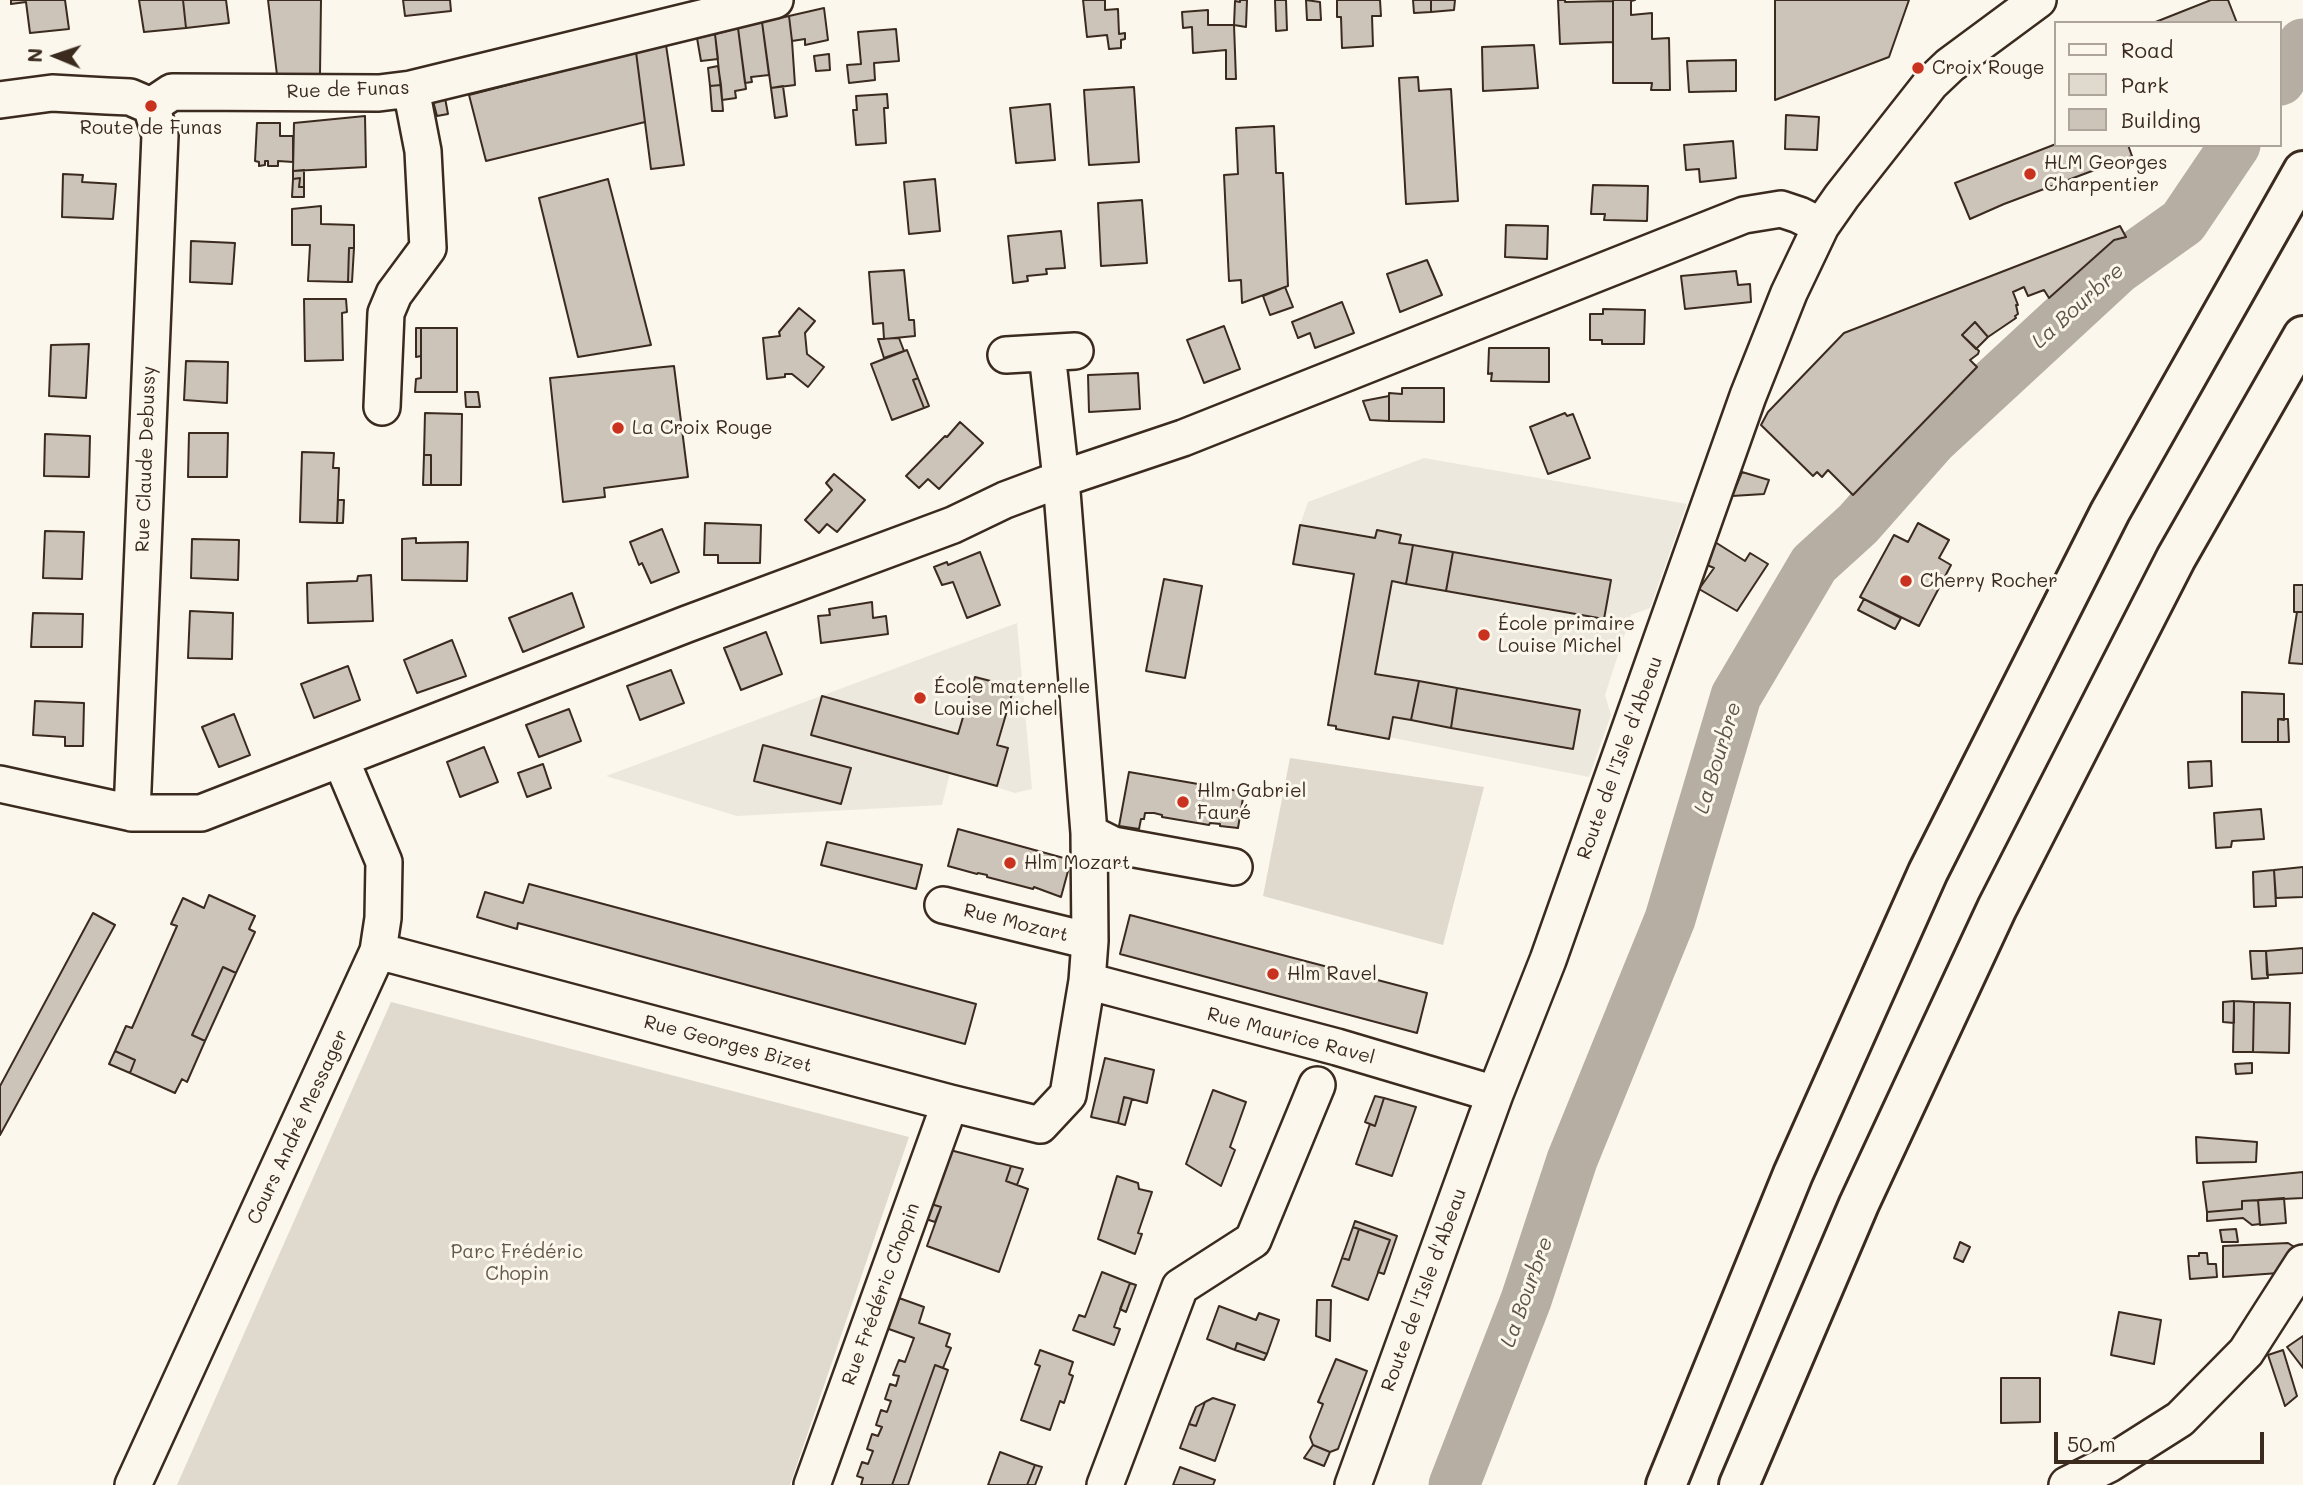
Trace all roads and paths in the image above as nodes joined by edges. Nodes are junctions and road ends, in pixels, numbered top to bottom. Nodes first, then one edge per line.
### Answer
1 (775, 0) edge
2 (1994, 0) edge
3 (2038, 0) edge
4 (1950, 65) junction
5 (411, 89) junction
6 (0, 100) edge
7 (151, 106) junction
8 (2303, 171) edge
9 (1821, 226) junction
10 (2303, 336) edge
11 (1006, 355) dead end
12 (382, 407) dead end
13 (1061, 479) junction
14 (341, 760) junction
15 (0, 784) edge
16 (132, 813) junction
17 (1089, 833) junction
18 (1234, 867) dead end
19 (943, 905) dead end
20 (1090, 942) junction
21 (378, 951) junction
22 (1087, 981) junction
23 (1317, 1085) dead end
24 (1495, 1094) junction
25 (950, 1103) junction
26 (2303, 1262) edge
27 (133, 1485) edge
28 (812, 1485) edge
29 (1105, 1485) edge
30 (1353, 1485) edge
31 (1666, 1485) edge
32 (1739, 1485) edge
33 (2067, 1485) edge

1 - 5 street, Rue de Funas
2 - 4 street, Route de l'Isle d'Abeau
3 - 4 street, Route de l'Isle d'Abeau
4 - 9 street, Route de l'Isle d'Abeau
5 - 7 street, Rue de Funas
5 - 12 street
6 - 7 street
7 - 16 street, Rue Claude Debussy
8 - 31 highway
9 - 13 street
9 - 24 street, Route de l'Isle d'Abeau
10 - 32 highway
11 - 13 street
13 - 14 street
13 - 17 street
14 - 16 street
14 - 21 street, Cours André Messager
15 - 16 street
17 - 18 street
17 - 20 street
19 - 20 street, Rue Mozart
20 - 22 street
21 - 25 street, Rue Georges Bizet
21 - 27 street, Cours André Messager
22 - 24 street, Rue Maurice Ravel
22 - 25 street, Rue Georges Bizet
23 - 29 street
24 - 30 street, Route de l'Isle d'Abeau
25 - 28 street, Rue Frédéric Chopin
26 - 33 street

